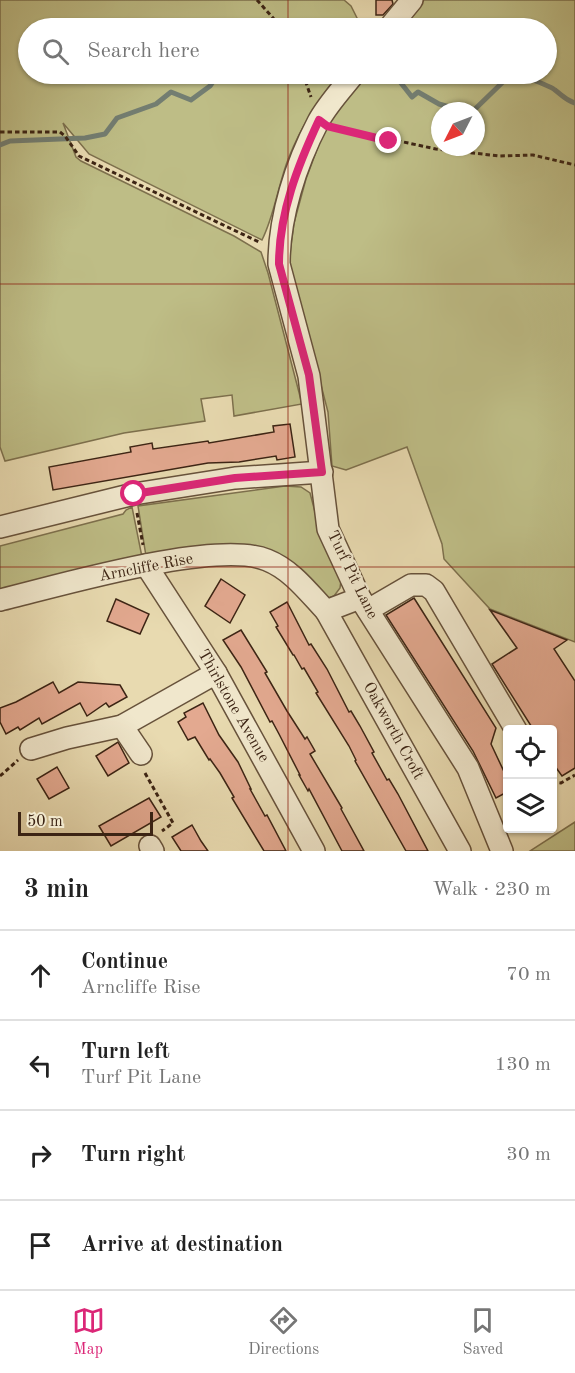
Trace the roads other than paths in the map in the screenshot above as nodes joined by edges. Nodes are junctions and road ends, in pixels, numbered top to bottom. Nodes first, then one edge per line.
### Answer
1 (412, 0) edge
2 (397, 18) edge
3 (346, 84) edge
4 (322, 472) junction
5 (0, 527) edge
6 (146, 566) junction
7 (291, 574) joint
8 (0, 600) edge
9 (364, 604) junction
10 (326, 611) junction
11 (216, 673) junction
12 (514, 725) edge
13 (122, 726) junction
14 (31, 749) dead end
15 (141, 754) road end
16 (314, 851) edge
17 (460, 851) edge
18 (502, 851) edge

1 - 2 street
3 - 4 street, Turf Pit Lane
4 - 5 street
4 - 9 street, Turf Pit Lane
6 - 7 street, Arncliffe Rise
6 - 8 street, Arncliffe Rise
6 - 11 street, Thirlstone Avenue
7 - 10 street, Oakworth Croft
9 - 10 street
9 - 12 street
9 - 18 street, Turf Pit Lane
10 - 17 street, Oakworth Croft
11 - 13 street
11 - 16 street, Thirlstone Avenue
13 - 14 street
13 - 15 street

